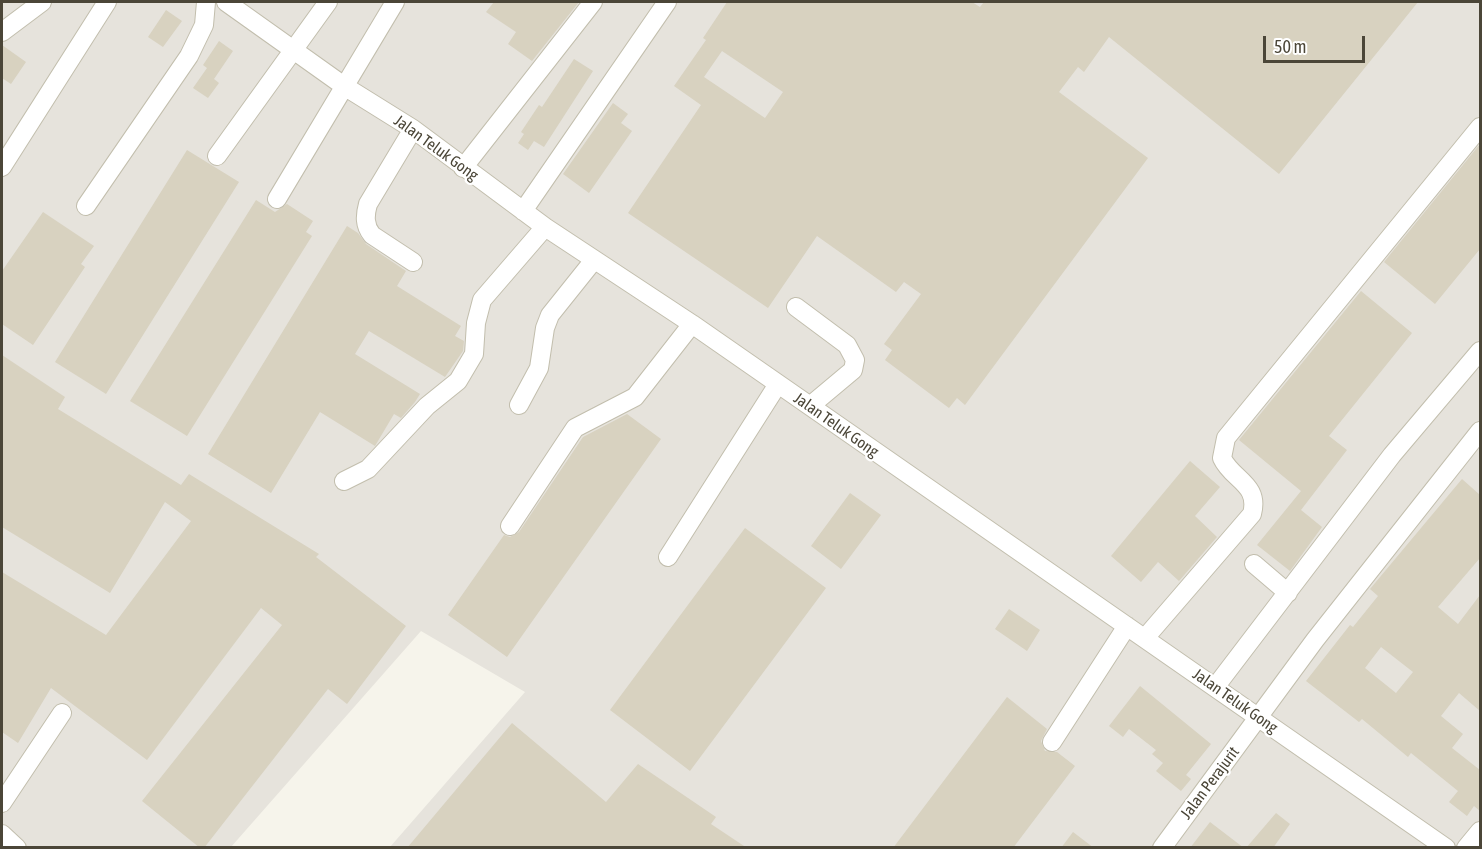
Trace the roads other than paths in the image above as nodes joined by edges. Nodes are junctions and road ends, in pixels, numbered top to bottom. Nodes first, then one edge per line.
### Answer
1 (42, 2) edge
2 (107, 2) edge
3 (206, 2) edge
4 (226, 2) edge
5 (327, 2) edge
6 (395, 2) edge
7 (593, 2) edge
8 (667, 2) edge
9 (2, 32) edge
10 (293, 49) junction
11 (344, 87) junction
12 (1480, 128) edge
13 (412, 129) junction
14 (217, 156) dead end
15 (2, 167) edge
16 (463, 168) junction
17 (277, 199) dead end
18 (86, 206) dead end
19 (523, 211) junction
20 (545, 227) junction
21 (594, 260) junction
22 (413, 262) dead end
23 (796, 307) dead end
24 (692, 324) junction
25 (1480, 351) edge
26 (778, 384) junction
27 (519, 405) dead end
28 (810, 406) junction
29 (1480, 430) edge
30 (344, 481) dead end
31 (510, 526) dead end
32 (668, 556) dead end
33 (1254, 564) dead end
34 (1288, 593) junction
35 (1127, 626) junction
36 (1145, 638) junction
37 (1216, 686) junction
38 (62, 713) dead end
39 (1258, 718) junction
40 (1052, 742) dead end
41 (2, 803) edge
42 (1480, 831) edge
43 (2, 834) edge
44 (17, 848) edge
45 (1162, 848) edge
46 (1446, 848) edge
47 (1466, 848) edge

1 - 9 street
2 - 15 street
3 - 18 street
4 - 10 street, Jalan Teluk Gong
5 - 10 street
6 - 11 street
7 - 16 street
8 - 19 street
10 - 11 street, Jalan Teluk Gong
10 - 14 street
11 - 13 street, Jalan Teluk Gong
11 - 17 street
12 - 36 street
13 - 16 street, Jalan Teluk Gong
13 - 22 street
16 - 19 street, Jalan Teluk Gong
19 - 20 street, Jalan Teluk Gong
20 - 21 street, Jalan Teluk Gong
20 - 30 street
21 - 24 street, Jalan Teluk Gong
21 - 27 street
23 - 28 street
24 - 26 street, Jalan Teluk Gong
24 - 31 street
25 - 34 street
26 - 28 street, Jalan Teluk Gong
26 - 32 street
28 - 35 street, Jalan Teluk Gong
29 - 39 street, Jalan Perajurit
33 - 34 street
34 - 37 street
35 - 36 street, Jalan Teluk Gong
35 - 40 street
36 - 37 street, Jalan Teluk Gong
37 - 39 street, Jalan Teluk Gong
38 - 41 street
39 - 45 street, Jalan Perajurit
39 - 46 street, Jalan Teluk Gong
42 - 47 street
43 - 44 street

